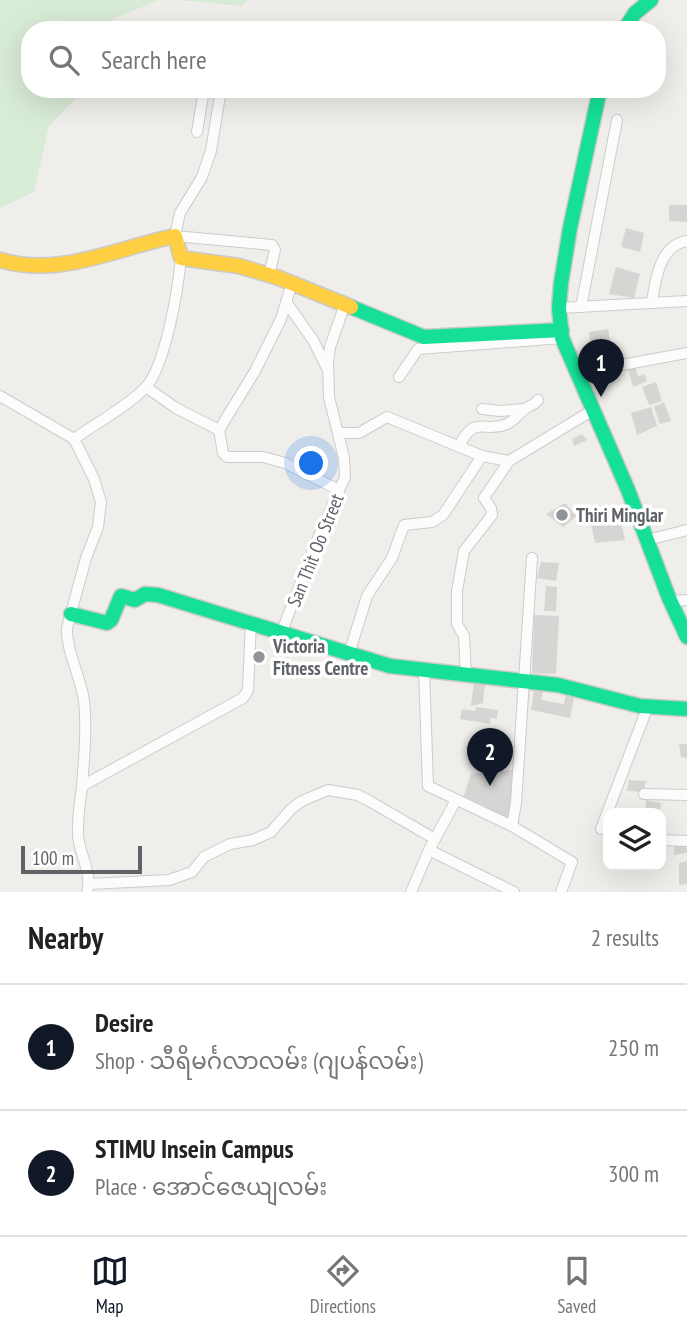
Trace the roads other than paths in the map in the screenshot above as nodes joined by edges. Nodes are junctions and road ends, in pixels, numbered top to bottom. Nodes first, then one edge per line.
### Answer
1 (651, 0) edge
2 (630, 21) edge
3 (203, 98) edge
4 (219, 98) edge
5 (598, 98) edge
6 (617, 120) dead end
7 (197, 132) dead end
8 (175, 236) junction
9 (687, 242) edge
10 (181, 258) junction
11 (0, 260) edge
12 (269, 275) junction
13 (292, 283) junction
14 (687, 301) edge
15 (286, 302) junction
16 (652, 303) junction
17 (345, 304) junction
18 (581, 307) junction
19 (559, 308) junction
20 (562, 334) junction
21 (687, 353) edge
22 (329, 372) junction
23 (578, 376) junction
24 (399, 377) dead end
25 (146, 387) junction
26 (0, 396) edge
27 (538, 400) dead end
28 (482, 409) dead end
29 (525, 409) junction
30 (593, 410) junction
31 (219, 430) junction
32 (338, 433) junction
33 (74, 439) junction
34 (460, 446) junction
35 (482, 456) junction
36 (509, 461) junction
37 (339, 490) junction
38 (687, 530) edge
39 (647, 540) junction
40 (531, 558) dead end
41 (687, 600) edge
42 (671, 601) junction
43 (71, 614) junction
44 (251, 622) junction
45 (282, 631) junction
46 (687, 637) edge
47 (349, 654) junction
48 (424, 670) junction
49 (466, 675) junction
50 (523, 680) junction
51 (648, 706) junction
52 (687, 709) edge
53 (82, 786) junction
54 (644, 794) dead end
55 (687, 795) edge
56 (456, 800) junction
57 (512, 826) junction
58 (601, 829) dead end
59 (435, 839) junction
60 (666, 840) edge
61 (687, 841) edge
62 (429, 850) junction
63 (88, 888) edge
64 (411, 892) edge
65 (514, 892) edge
66 (561, 892) edge

1 - 2 street
3 - 7 street
4 - 8 street
5 - 19 street
6 - 18 street
8 - 10 street
8 - 11 street
8 - 12 street
9 - 16 street
10 - 12 street
10 - 25 street
12 - 13 street
13 - 15 street
13 - 17 street
14 - 16 street
15 - 22 street
15 - 31 street
16 - 18 street
17 - 20 street
17 - 22 street, San Thit Oo Street
18 - 19 street
19 - 20 street
20 - 23 street
20 - 24 street
21 - 23 street
22 - 32 street, San Thit Oo Street
23 - 30 street
25 - 31 street
25 - 33 street
26 - 33 street
27 - 29 street
28 - 29 street
29 - 34 street
30 - 36 street
30 - 39 street
31 - 37 street
32 - 34 street
32 - 37 street, San Thit Oo Street
33 - 43 street
34 - 35 street
35 - 36 street
35 - 47 street
36 - 49 street
37 - 45 street, San Thit Oo Street
38 - 39 street
39 - 42 street
40 - 50 street
41 - 42 street
42 - 46 street
43 - 44 street
43 - 53 street
44 - 45 street
44 - 53 street
45 - 47 street
47 - 48 street
48 - 49 street
48 - 56 street
49 - 50 street
50 - 51 street
50 - 57 street
51 - 52 street
51 - 58 street
53 - 63 street
54 - 55 street
56 - 57 street
56 - 59 street
57 - 66 street
59 - 62 street
59 - 63 street
60 - 61 street
62 - 64 street
62 - 65 street

